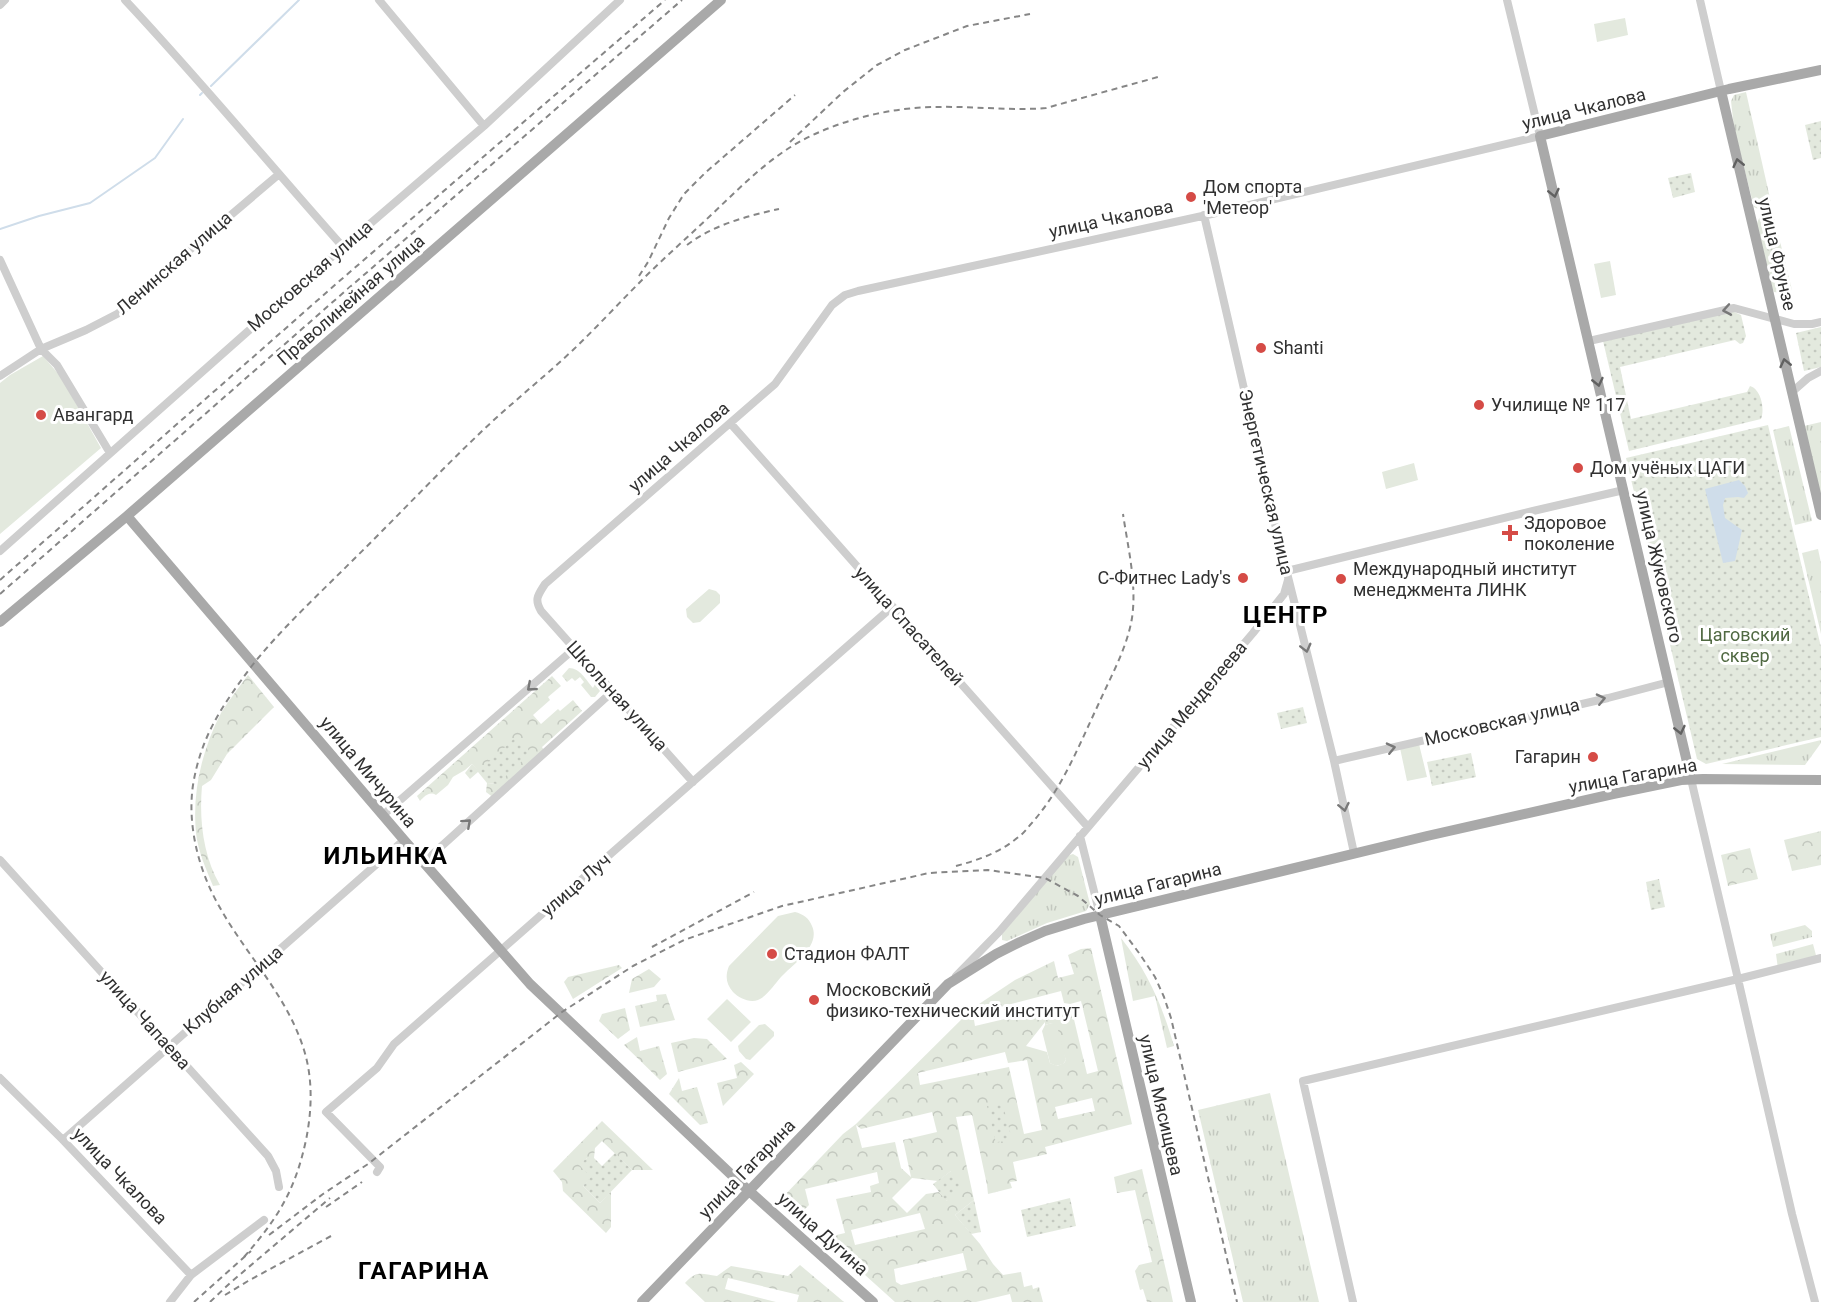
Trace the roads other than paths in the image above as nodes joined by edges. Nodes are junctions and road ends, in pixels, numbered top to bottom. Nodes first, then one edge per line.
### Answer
1 (5, 0) edge
2 (125, 0) edge
3 (379, 0) edge
4 (620, 0) edge
5 (721, 0) edge
6 (1507, 0) edge
7 (1700, 0) edge
8 (0, 5) edge
9 (1821, 70) edge
10 (1721, 92) junction
11 (484, 126) junction
12 (1540, 136) junction
13 (278, 175) junction
14 (1204, 215) junction
15 (343, 247) junction
16 (0, 260) edge
17 (1775, 319) junction
18 (1821, 322) edge
19 (1589, 341) junction
20 (41, 349) junction
21 (1821, 371) edge
22 (0, 376) edge
23 (1792, 392) junction
24 (731, 424) junction
25 (110, 453) junction
26 (1624, 490) junction
27 (1821, 515) edge
28 (127, 516) junction
29 (0, 551) edge
30 (1287, 571) junction
31 (892, 607) junction
32 (541, 611) joint
33 (0, 622) edge
34 (575, 648) junction
35 (1669, 682) junction
36 (612, 692) junction
37 (1334, 760) junction
38 (1691, 779) junction
39 (1821, 780) edge
40 (693, 782) junction
41 (383, 815) junction
42 (1088, 827) junction
43 (1080, 836) junction
44 (404, 840) junction
45 (1354, 853) junction
46 (0, 860) edge
47 (424, 862) junction
48 (1100, 915) junction
49 (501, 951) junction
50 (1821, 958) edge
51 (1738, 979) junction
52 (948, 984) junction
53 (169, 1046) junction
54 (0, 1078) edge
55 (63, 1140) junction
56 (377, 1172) dead end
57 (279, 1187) dead end
58 (749, 1191) junction
59 (264, 1220) dead end
60 (191, 1275) junction
61 (170, 1302) edge
62 (642, 1302) edge
63 (873, 1302) edge
64 (1191, 1302) edge
65 (1353, 1302) edge
66 (1815, 1302) edge

1 - 8 street
2 - 13 street
3 - 11 street
4 - 11 street, Московская улица
5 - 28 main road, Праволинейная улица
6 - 12 street, улица Жуковского
7 - 10 street, улица Фрунзе
9 - 10 main road, улица Чкалова
10 - 12 main road, улица Чкалова
17 -> 10 main road, улица Фрунзе
11 - 15 street, Московская улица
12 - 14 street, улица Чкалова
12 -> 19 main road, улица Жуковского
13 - 15 street
13 - 20 street, Ленинская улица
14 - 24 street, улица Чкалова
14 - 30 street, Энергетическая улица
15 - 25 street, Московская улица
16 - 20 street
17 - 18 street
17 -> 19 street
23 -> 17 main road, улица Фрунзе
19 -> 26 main road, улица Жуковского
20 - 22 street, Ленинская улица
20 - 25 street
21 - 23 street
23 - 27 main road, улица Фрунзе
24 - 31 street, улица Спасателей
24 - 32 street, улица Чкалова
25 - 29 street, Московская улица
26 - 30 street
26 - 35 main road, улица Жуковского
28 - 33 main road, Праволинейная улица
28 - 41 main road, улица Мичурина
30 -> 37 street, Энергетическая улица
30 - 42 street, улица Менделеева
31 - 40 street, улица Луч
31 - 42 street, улица Спасателей
32 - 34 street, Школьная улица
34 - 36 street, Школьная улица
34 -> 41 street
37 -> 35 street, Московская улица
35 -> 38 main road, улица Жуковского
36 - 40 street, Школьная улица
47 -> 36 street
37 -> 45 street, Энергетическая улица
38 - 39 main road, улица Гагарина
38 - 45 main road, улица Гагарина
38 - 51 street, улица Жуковского
40 - 49 street, улица Луч
41 - 44 main road, улица Мичурина
42 - 43 street, улица Менделеева
43 - 48 street
43 - 52 street, улица Менделеева
44 - 47 main road, улица Мичурина
44 - 53 street, Клубная улица
45 - 48 main road, улица Гагарина
46 - 53 street, улица Чапаева
47 - 49 main road, улица Мичурина
48 - 52 main road, улица Гагарина
48 - 64 main road, улица Мясищева
49 - 56 street, улица Луч
49 - 58 main road, улица Мичурина
50 - 51 street
51 - 65 street
51 - 66 street, улица Жуковского
52 - 58 main road, улица Гагарина
53 - 55 street, Клубная улица
53 - 57 street, улица Чапаева
54 - 55 street, улица Чкалова
55 - 60 street, улица Чкалова
58 - 62 main road, улица Гагарина
58 - 63 main road, улица Дугина
59 - 60 street
60 - 61 street

